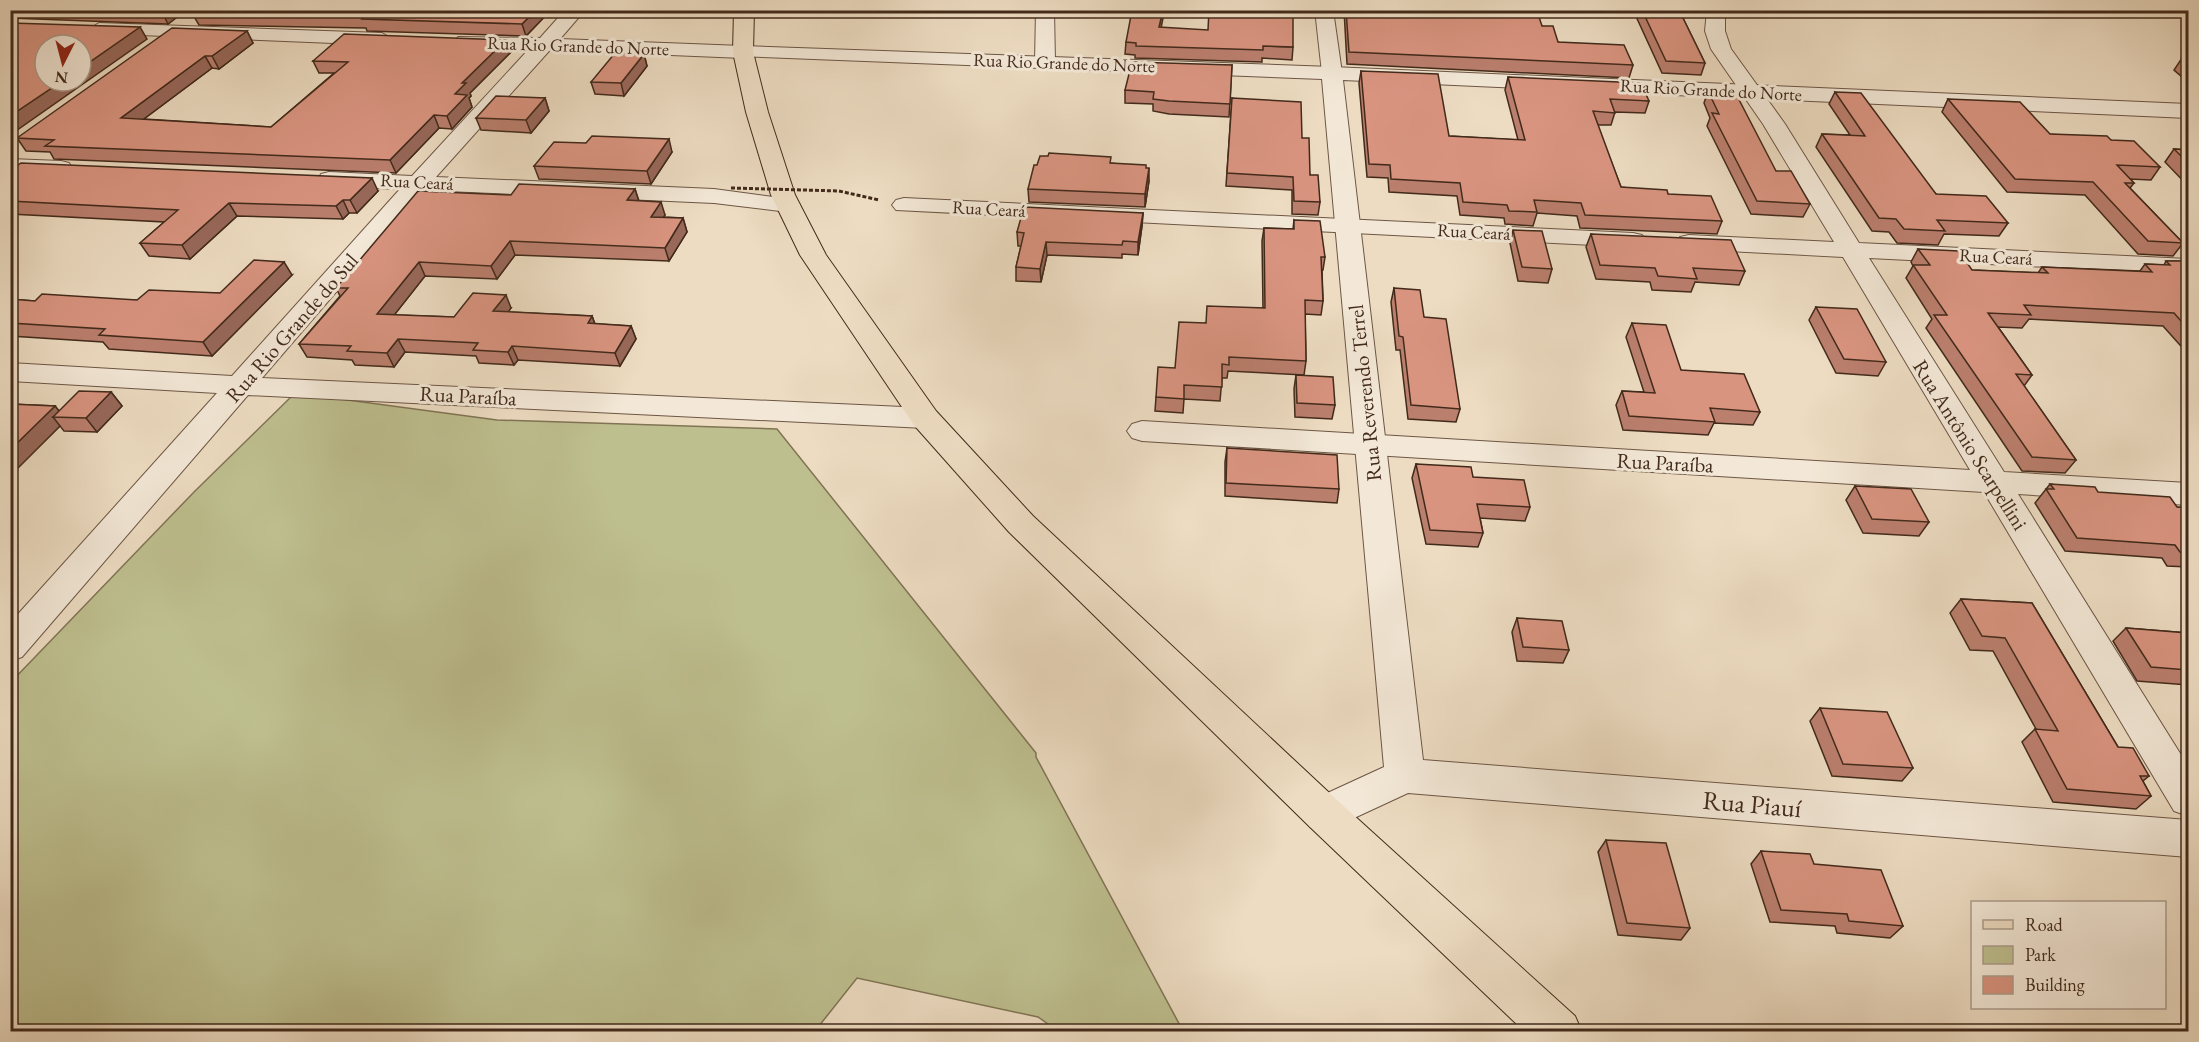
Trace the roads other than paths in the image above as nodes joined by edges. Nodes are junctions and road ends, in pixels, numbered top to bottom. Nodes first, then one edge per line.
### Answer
1 (204, 10) edge
2 (576, 10) edge
3 (744, 10) edge
4 (1045, 10) edge
5 (1324, 10) edge
6 (1716, 10) edge
7 (80, 29) edge
8 (173, 32) junction
9 (401, 39) edge
10 (449, 41) edge
11 (545, 44) junction
12 (742, 52) junction
13 (145, 53) edge
14 (1045, 62) junction
15 (1332, 73) junction
16 (1750, 92) junction
17 (2188, 111) edge
18 (10, 166) edge
19 (81, 169) edge
20 (302, 178) edge
21 (419, 182) junction
22 (788, 205) junction
23 (904, 205) road end
24 (1348, 226) junction
25 (1850, 250) junction
26 (2188, 266) edge
27 (10, 372) edge
28 (242, 386) junction
29 (925, 418) junction
30 (1142, 431) dead end
31 (1370, 445) junction
32 (1994, 482) junction
33 (2188, 494) edge
34 (10, 647) edge
35 (1405, 776) junction
36 (2188, 800) edge
37 (1324, 814) junction
38 (2188, 839) edge
39 (1559, 1032) edge

1 - 8 street
2 - 11 street, Rua Rio Grande do Sul
3 - 12 main road
4 - 14 street
5 - 15 street, Rua Reverendo Terrel
6 - 16 street, Rua Antônio Scarpellini
7 - 8 street
8 - 9 street
8 - 13 street
10 - 11 street, Rua Rio Grande do Norte
11 - 12 street, Rua Rio Grande do Norte
11 - 21 street, Rua Rio Grande do Sul
12 - 14 street, Rua Rio Grande do Norte
12 - 22 main road
14 - 15 street, Rua Rio Grande do Norte
15 - 16 street, Rua Rio Grande do Norte
15 - 24 street, Rua Reverendo Terrel
16 - 17 street, Rua Rio Grande do Norte
16 - 25 street, Rua Antônio Scarpellini
18 - 19 street
20 - 21 street, Rua Ceará
21 - 22 street, Rua Ceará
21 - 28 street, Rua Rio Grande do Sul
22 - 29 main road
23 - 24 street, Rua Ceará
24 - 25 street, Rua Ceará
24 - 31 street, Rua Reverendo Terrel
25 - 26 street, Rua Ceará
25 - 32 street, Rua Antônio Scarpellini
27 - 28 street, Rua Paraíba
28 - 29 street, Rua Paraíba
28 - 34 street, Rua Rio Grande do Sul
29 - 37 main road
30 - 31 street, Rua Paraíba
31 - 32 street, Rua Paraíba
31 - 35 street, Rua Reverendo Terrel
32 - 33 street, Rua Paraíba
32 - 36 street, Rua Antônio Scarpellini
35 - 37 street, Rua Piauí
35 - 38 street, Rua Piauí
37 - 39 main road

